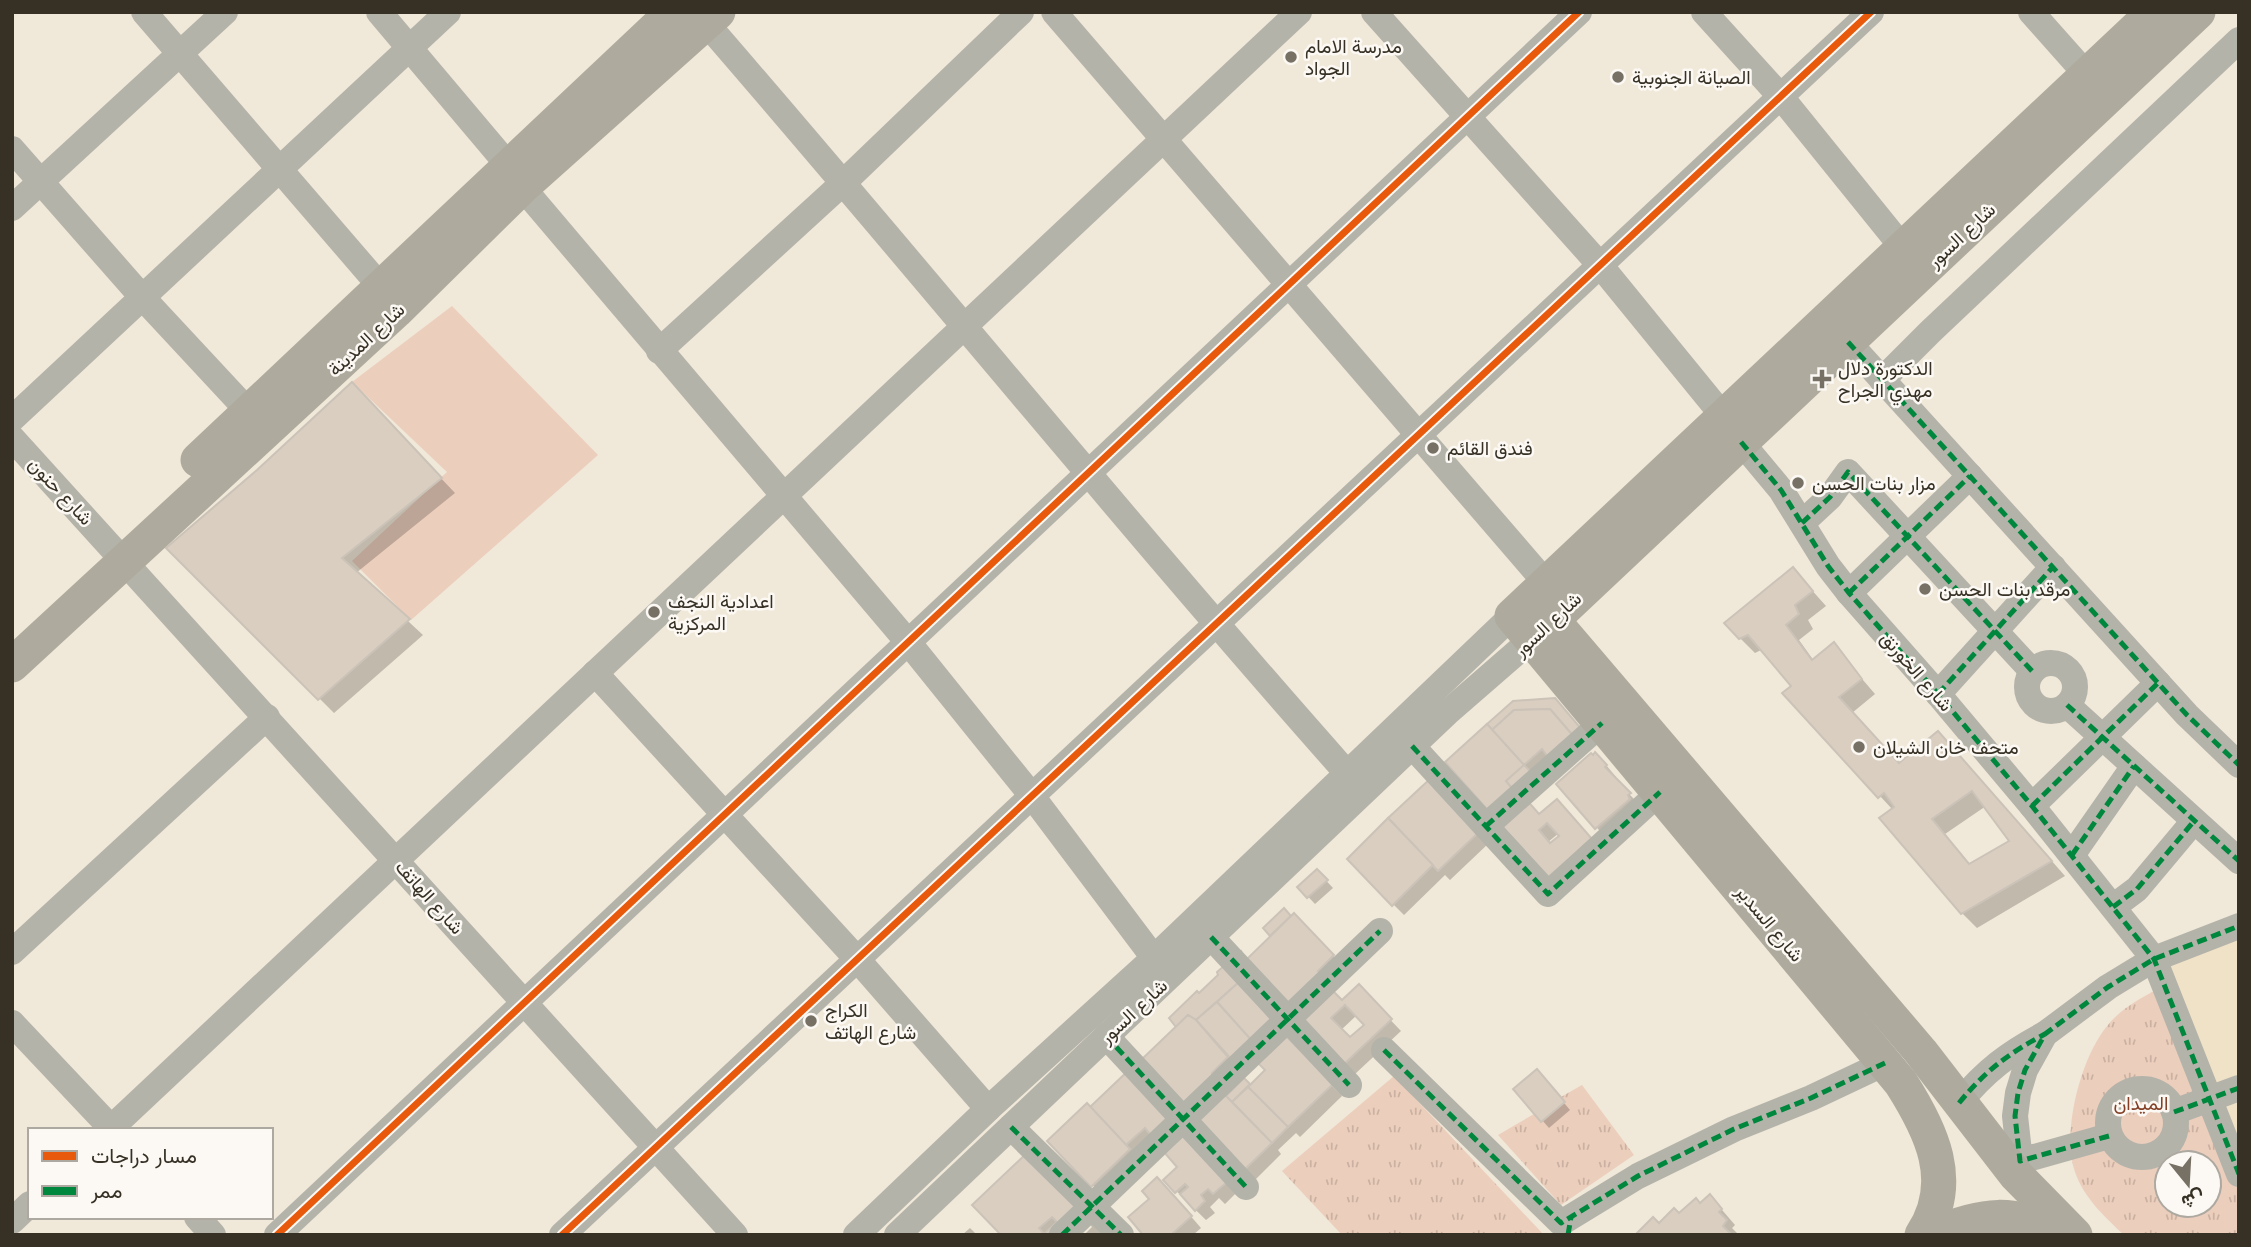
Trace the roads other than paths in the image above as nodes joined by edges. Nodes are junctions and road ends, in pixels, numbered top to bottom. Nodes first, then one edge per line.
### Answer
1 (144, 12) edge
2 (225, 12) edge
3 (379, 12) edge
4 (448, 12) edge
5 (673, 12) edge
6 (1021, 12) edge
7 (1054, 12) edge
8 (1299, 12) edge
9 (1374, 12) edge
10 (1579, 12) edge
11 (1704, 12) edge
12 (1871, 12) edge
13 (2031, 12) edge
14 (2154, 12) edge
15 (2198, 12) edge
16 (712, 18) edge
17 (2239, 40) edge
18 (408, 48) junction
19 (180, 54) junction
20 (2087, 75) junction
21 (1781, 97) junction
22 (1467, 117) junction
23 (1163, 140) junction
24 (12, 149) edge
25 (279, 170) junction
26 (515, 177) junction
27 (41, 181) junction
28 (844, 182) junction
29 (12, 208) edge
30 (1903, 248) junction
31 (1600, 265) junction
32 (1288, 285) junction
33 (381, 286) junction
34 (142, 297) junction
35 (965, 326) junction
36 (1847, 342) junction
37 (659, 351) junction
38 (1882, 380) junction
39 (249, 412) junction
40 (12, 419) edge
41 (1732, 429) junction
42 (1418, 436) junction
43 (12, 438) edge
44 (1088, 473) junction
45 (1970, 476) junction
46 (783, 497) junction
47 (1802, 523) junction
48 (1908, 537) junction
49 (117, 552) junction
50 (2053, 567) junction
51 (1849, 593) junction
52 (1535, 611) junction
53 (1216, 624) junction
54 (1994, 630) junction
55 (12, 636) edge
56 (908, 642) junction
57 (12, 665) edge
58 (2032, 671) junction
59 (595, 673) junction
60 (2158, 683) junction
61 (1938, 694) junction
62 (1427, 695) junction
63 (2067, 705) junction
64 (1447, 713) junction
65 (267, 717) junction
66 (1602, 723) junction
67 (2102, 738) junction
68 (1412, 746) junction
69 (2239, 765) edge
70 (2134, 766) junction
71 (1346, 772) junction
72 (1660, 792) junction
73 (1032, 796) junction
74 (2032, 806) junction
75 (724, 814) junction
76 (2194, 821) junction
77 (1486, 826) junction
78 (2236, 854) edge
79 (2072, 855) junction
80 (396, 860) junction
81 (1764, 892) junction
82 (2113, 907) junction
83 (2239, 926) edge
84 (1380, 931) dead end
85 (1211, 937) junction
86 (12, 952) edge
87 (1154, 958) junction
88 (857, 959) junction
89 (2154, 959) junction
90 (524, 1002) junction
91 (1287, 1018) junction
92 (12, 1023) edge
93 (2045, 1034) junction
94 (1106, 1036) junction
95 (1384, 1050) dead end
96 (1885, 1063) junction
97 (1349, 1085) dead end
98 (2239, 1088) edge
99 (2210, 1099) junction
100 (1959, 1103) junction
101 (988, 1109) junction
102 (2174, 1112) junction
103 (1183, 1119) junction
104 (1010, 1127) junction
105 (110, 1128) edge
106 (112, 1128) edge
107 (2109, 1136) junction
108 (656, 1147) junction
109 (2239, 1174) edge
110 (1246, 1187) dead end
111 (28, 1206) edge
112 (1092, 1206) junction
113 (199, 1219) edge
114 (12, 1220) edge
115 (1570, 1226) edge
116 (214, 1235) edge
117 (277, 1235) edge
118 (562, 1235) edge
119 (735, 1235) edge
120 (856, 1235) edge
121 (897, 1235) edge
122 (1062, 1235) edge
123 (1121, 1235) edge
124 (1922, 1235) edge
125 (1933, 1235) edge
126 (2063, 1235) edge
127 (2075, 1235) edge

1 - 19 street
2 - 19 street
3 - 18 street
4 - 18 street
5 - 26 main road, شارع المدينة
6 - 28 street
7 - 23 street
8 - 23 street
9 - 22 street, شارع الخورنق
10 - 22 street
11 - 21 street
12 - 21 street
13 - 20 street
14 - 20 main road, شارع السور
15 - 36 main road, شارع السور
16 - 26 main road, شارع المدينة
16 - 28 street
17 - 38 street
18 - 25 street
18 - 26 street
19 - 25 street
19 - 27 street
20 - 30 main road, شارع السور
21 - 30 street
21 - 31 street
22 - 31 street, شارع الخورنق
22 - 32 street
23 - 32 street
23 - 35 street
24 - 27 street
25 - 33 street
25 - 34 street
26 - 33 main road, شارع المدينة
26 - 37 street
26 - 49 main road, شارع المدينة
27 - 29 street
27 - 34 street
28 - 35 street
28 - 37 street
30 - 41 main road, شارع السور
31 - 41 street, شارع الخورنق
31 - 42 street
32 - 42 street
32 - 44 street
33 - 39 main road, شارع المدينة
34 - 39 street
34 - 40 street
35 - 44 street
35 - 46 street
36 - 38 street
36 - 41 main road, شارع السور
37 - 46 street
38 - 45 street
39 - 49 main road, شارع المدينة
41 - 47 street, شارع الخورنق
41 - 52 main road, شارع السور
42 - 52 street
42 - 53 street
43 - 49 street, شارع حنون
44 - 53 street
44 - 56 street
45 - 48 street
45 - 50 street
46 - 56 street
46 - 59 street
47 - 48 street
47 - 51 street, شارع الخورنق
48 - 51 street
48 - 54 street
49 - 55 main road, شارع المدينة
49 - 57 main road, شارع المدينة
49 - 65 street, شارع الهاتف
50 - 54 street
50 - 60 street
51 - 61 street, شارع الخورنق
52 - 62 street, شارع السور
52 - 64 street, شارع السور
52 - 66 main road, شارع السدير
52 - 81 main road, شارع السدير
53 - 71 street
53 - 73 street
54 - 58 street
54 - 61 street
56 - 73 street
56 - 75 street
58 - 63 street
58 - 63 street
59 - 75 street
59 - 80 street
60 - 67 street
60 - 69 street
61 - 74 street, شارع الخورنق
62 - 64 street
62 - 71 street, شارع السور
63 - 67 street
64 - 68 street, شارع السور
65 - 80 street, شارع الهاتف
65 - 86 street
66 - 72 main road, شارع السدير
66 - 77 street
67 - 70 street
67 - 74 street
68 - 77 street
68 - 85 street, شارع السور
70 - 76 street
70 - 79 street
71 - 87 street, شارع السور
72 - 77 street
72 - 81 main road, شارع السدير
73 - 87 street
73 - 88 street
74 - 79 street, شارع الخورنق
75 - 88 street
75 - 90 street
76 - 78 street
76 - 82 street
79 - 82 street, شارع الخورنق
80 - 90 street, شارع الهاتف
80 - 106 street
81 - 96 main road, شارع السدير
81 - 100 main road, شارع السدير
82 - 89 street, شارع الخورنق
83 - 89 street
84 - 91 street
85 - 91 street
85 - 94 street, شارع السور
87 - 101 street, شارع السور
88 - 101 street
88 - 108 street
89 - 93 street
89 - 99 street, شارع الخورنق
90 - 108 street, شارع الهاتف
90 - 117 street
91 - 97 street
91 - 103 street
92 - 105 street
93 - 100 street
93 - 107 street
94 - 103 street
94 - 104 street, شارع السور
95 - 115 street
96 - 115 street
96 - 124 main road, شارع السدير
98 - 99 street
99 - 102 street
99 - 109 street, شارع الخورنق
100 - 127 main road, شارع السدير
101 - 120 street, شارع السور
102 - 107 street
102 - 107 street
103 - 110 street
103 - 112 street
104 - 112 street
104 - 121 street, شارع السور
108 - 118 street
108 - 119 street, شارع الهاتف
111 - 114 street
112 - 122 street
112 - 123 street
113 - 116 street
125 - 126 main road

